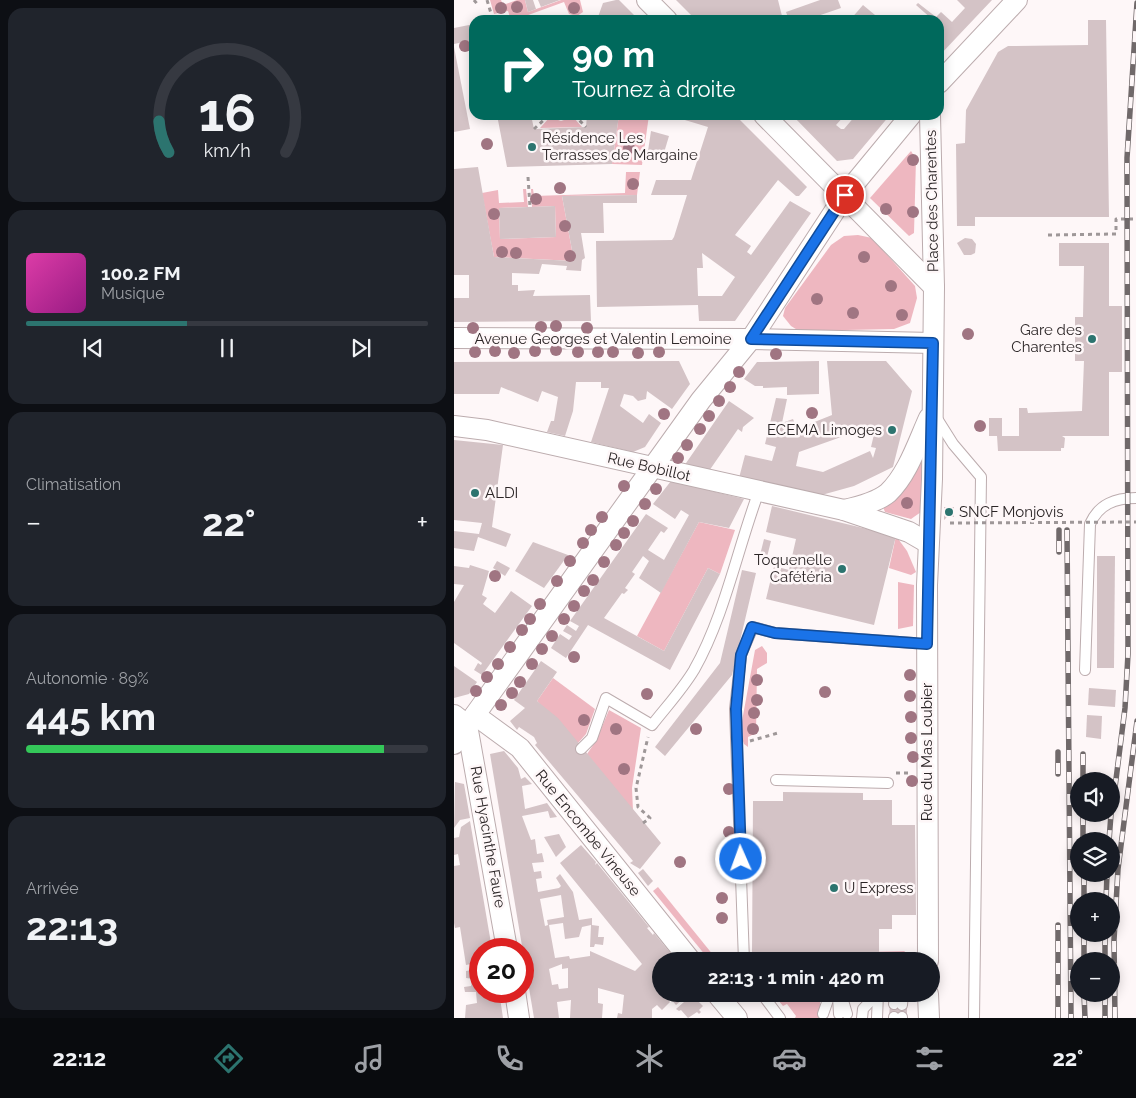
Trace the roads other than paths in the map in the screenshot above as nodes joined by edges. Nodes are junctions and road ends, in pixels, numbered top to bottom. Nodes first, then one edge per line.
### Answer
1 (647, 0) edge
2 (1018, 0) edge
3 (662, 15) edge
4 (944, 78) edge
5 (769, 120) edge
6 (907, 120) edge
7 (930, 120) edge
8 (845, 195) junction
9 (934, 287) junction
10 (454, 338) edge
11 (751, 339) junction
12 (933, 343) junction
13 (932, 411) junction
14 (454, 426) edge
15 (654, 468) junction
16 (759, 491) junction
17 (1136, 498) edge
18 (844, 510) junction
19 (928, 543) junction
20 (927, 644) junction
21 (1086, 670) dead end
22 (466, 718) edge
23 (454, 744) edge
24 (581, 749) dead end
25 (888, 778) road end
26 (776, 780) dead end
27 (505, 938) edge
28 (684, 952) edge
29 (744, 952) edge
30 (928, 952) edge
31 (724, 1002) edge
32 (768, 1002) edge
33 (833, 1002) edge
34 (836, 1002) edge
35 (839, 1002) edge
36 (870, 1002) edge
37 (877, 1002) edge
38 (928, 1002) edge
39 (516, 1003) edge
40 (835, 1014) junction
41 (519, 1018) edge
42 (737, 1018) edge
43 (780, 1018) edge
44 (862, 1018) edge
45 (877, 1018) edge
46 (929, 1018) edge
47 (974, 1018) edge

1 - 3 street
2 - 4 street
5 - 8 street, Place des Charentes
6 - 8 street
7 - 9 street, Place des Charentes
8 - 9 street, Place des Charentes
8 - 11 street
9 - 12 street, Place des Charentes
10 - 11 street, Avenue Georges et Valentin Lemoine
11 - 12 street
11 - 15 street
12 - 13 street, Place des Charentes
13 - 18 street, Rue Bobillot
13 - 19 street, Place des Charentes
13 - 47 lane
14 - 15 street, Rue Bobillot
15 - 16 street, Rue Bobillot
15 - 22 street
16 - 18 street, Rue Bobillot
16 - 24 lane
17 - 21 lane
18 - 19 street, Rue Bobillot
19 - 20 street, Rue du Mas Loubier
20 - 29 lane
20 - 30 street, Rue du Mas Loubier
22 - 23 street
22 - 27 street, Rue Hyacinthe Faure
22 - 28 street, Rue Encombe Vineuse
25 - 26 lane
31 - 42 street
32 - 43 lane
33 - 40 lane
34 - 40 lane
35 - 40 lane
36 - 44 lane
37 - 45 lane
38 - 46 street
39 - 41 street

